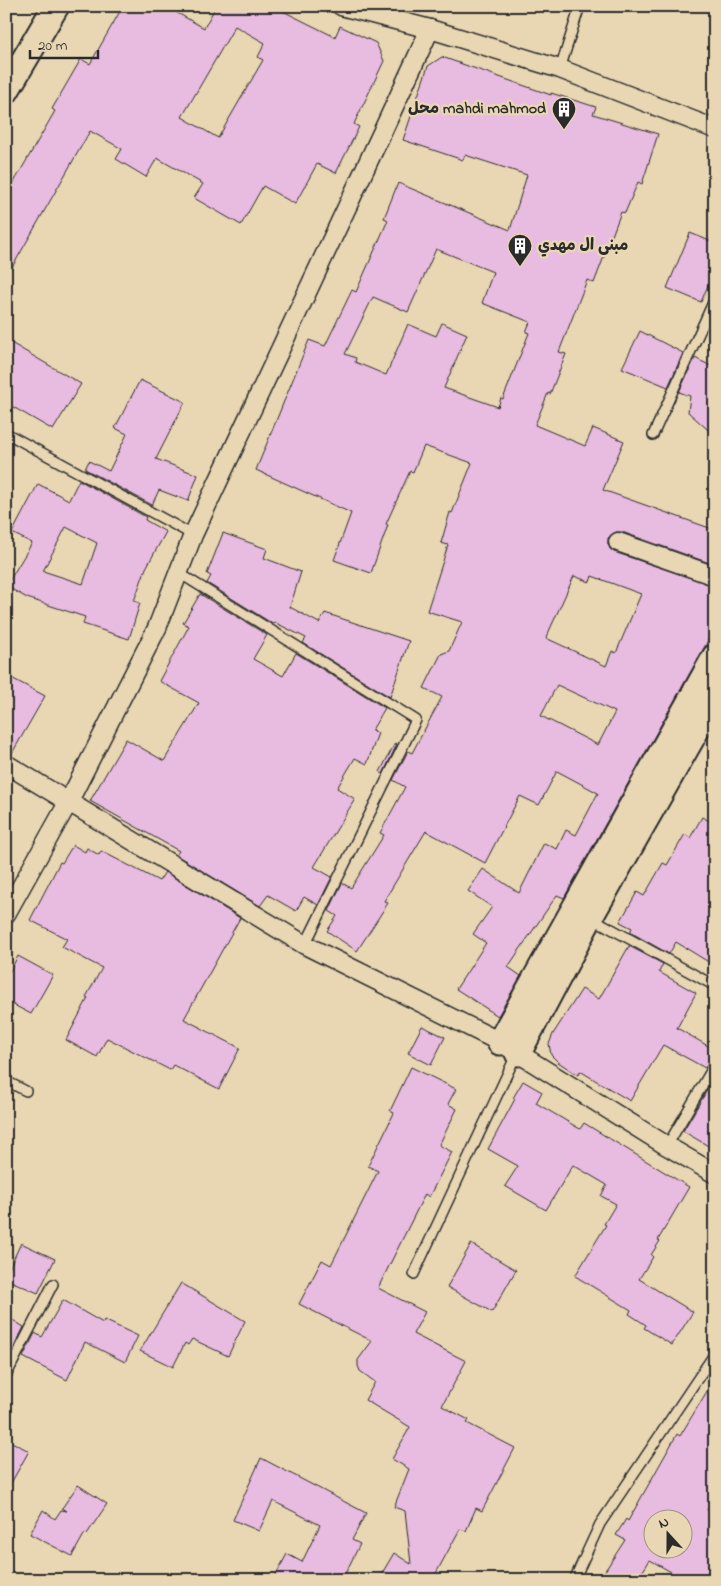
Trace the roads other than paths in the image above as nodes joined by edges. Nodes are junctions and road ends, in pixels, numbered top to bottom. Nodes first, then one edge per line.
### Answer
1 (56, 6) edge
2 (341, 6) edge
3 (580, 6) edge
4 (430, 28) junction
5 (560, 68) junction
6 (6, 91) edge
7 (715, 129) edge
8 (715, 298) edge
9 (6, 433) edge
10 (653, 435) dead end
11 (192, 535) junction
12 (618, 542) dead end
13 (180, 572) junction
14 (715, 576) edge
15 (715, 657) edge
16 (715, 697) edge
17 (709, 722) edge
18 (6, 764) edge
19 (69, 801) junction
20 (6, 914) edge
21 (590, 917) junction
22 (304, 945) junction
23 (715, 986) edge
24 (509, 1048) junction
25 (715, 1064) edge
26 (6, 1081) edge
27 (26, 1091) dead end
28 (667, 1146) junction
29 (715, 1174) edge
30 (414, 1274) dead end
31 (52, 1284) dead end
32 (715, 1353) edge
33 (6, 1376) edge
34 (574, 1580) edge

1 - 6 street
2 - 4 street
3 - 5 lane
4 - 5 street
4 - 11 street
5 - 7 street
8 - 10 lane
9 - 11 lane
11 - 13 street
12 - 14 street
13 - 19 street
13 - 22 lane
15 - 24 street
16 - 17 street
17 - 21 street
18 - 19 street
19 - 20 street
19 - 22 street
21 - 23 lane
21 - 24 street
22 - 24 street
24 - 28 street
24 - 30 lane
25 - 28 lane
26 - 27 lane
28 - 29 street
31 - 33 lane
32 - 34 lane

